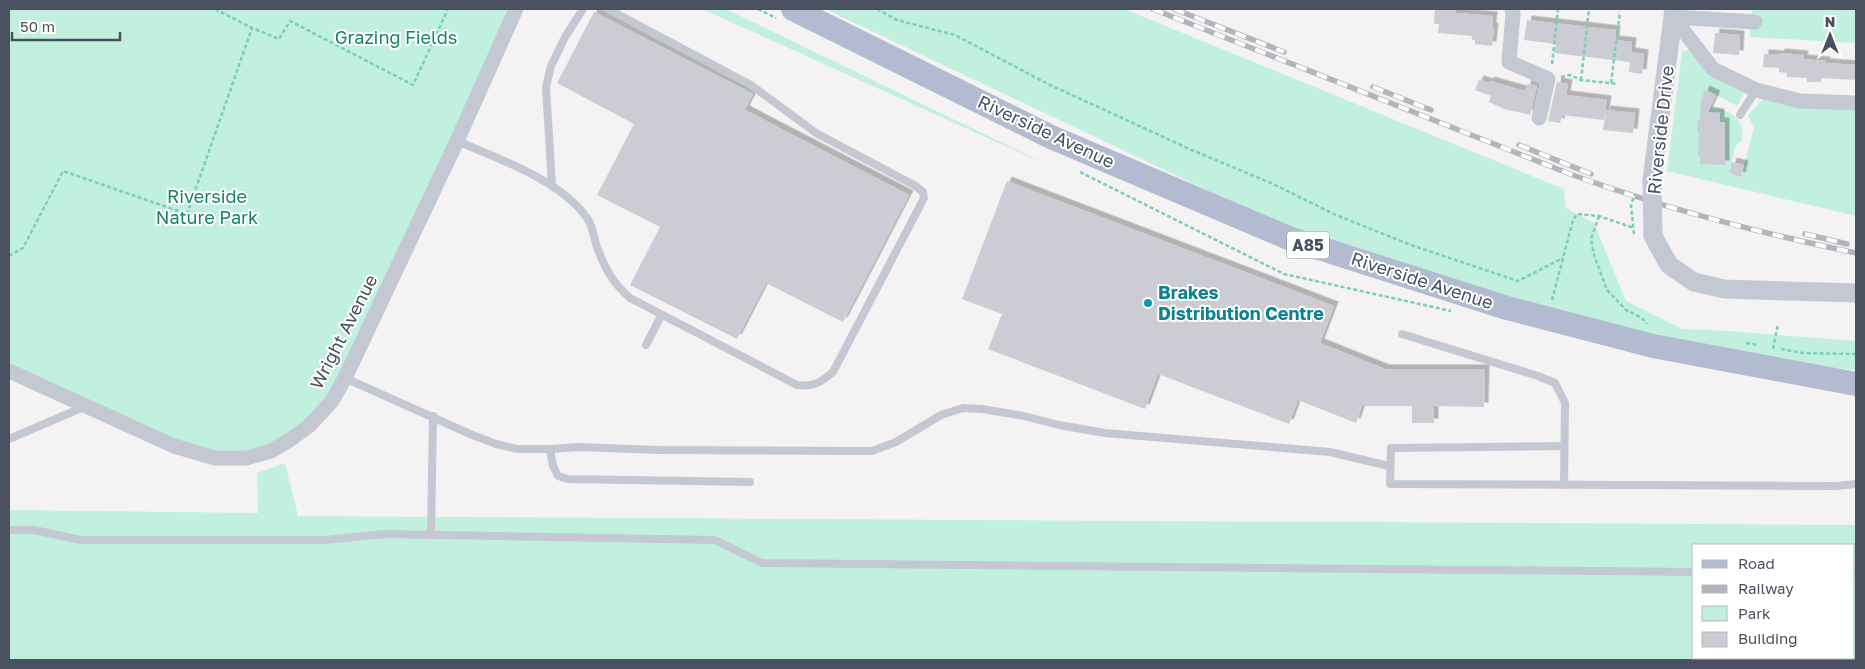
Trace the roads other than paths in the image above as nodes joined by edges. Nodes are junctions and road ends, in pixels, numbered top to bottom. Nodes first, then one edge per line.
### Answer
1 (516, 9) edge
2 (584, 9) edge
3 (608, 9) edge
4 (793, 9) edge
5 (1512, 9) edge
6 (1673, 13) edge
7 (1755, 22) dead end
8 (1756, 90) junction
9 (1856, 103) edge
10 (1740, 115) dead end
11 (1538, 118) dead end
12 (457, 141) junction
13 (552, 186) junction
14 (1856, 294) edge
15 (661, 316) junction
16 (1402, 334) dead end
17 (646, 345) dead end
18 (9, 372) edge
19 (345, 378) junction
20 (1856, 384) edge
21 (86, 406) junction
22 (433, 416) junction
23 (9, 439) edge
24 (1564, 446) junction
25 (550, 449) junction
26 (1389, 466) junction
27 (750, 482) dead end
28 (1564, 484) junction
29 (1856, 484) edge
30 (9, 530) edge
31 (431, 535) junction
32 (1692, 572) edge

1 - 12 street, Wright Avenue
2 - 13 lane
3 - 15 lane
4 - 20 main road, Riverside Avenue / A85
5 - 11 street
6 - 7 street
6 - 8 street
6 - 14 street, Riverside Drive, bridge
8 - 9 street
8 - 10 lane
12 - 13 lane
12 - 19 street, Wright Avenue
13 - 15 lane
15 - 17 lane
16 - 24 lane
18 - 21 street, Wright Avenue
19 - 21 street, Wright Avenue
19 - 22 lane
21 - 23 lane
22 - 25 lane
22 - 31 lane
24 - 26 lane
24 - 28 lane
25 - 26 lane
25 - 27 lane
26 - 28 lane
28 - 29 lane
30 - 31 lane
31 - 32 lane

